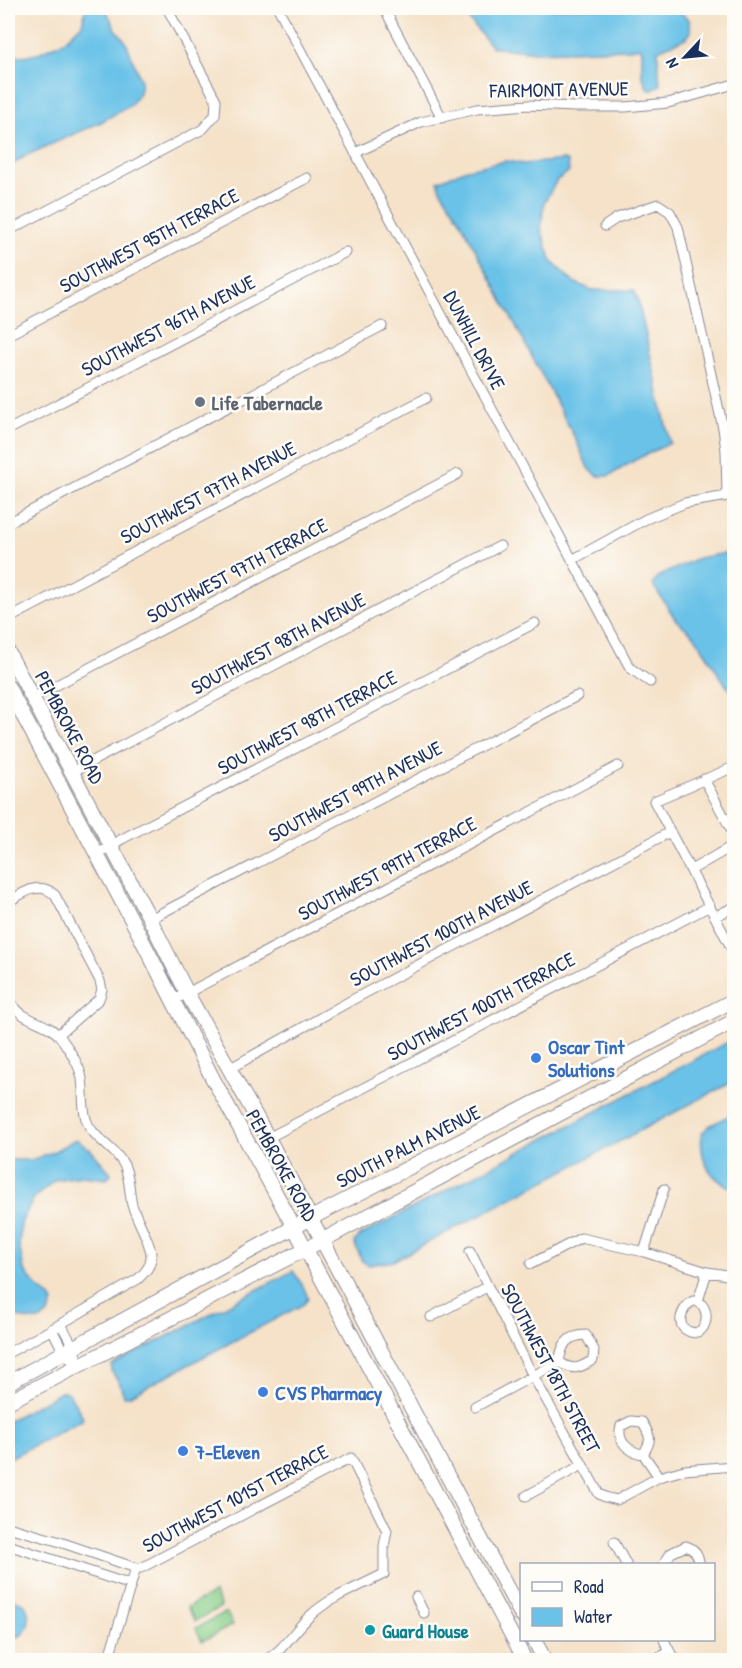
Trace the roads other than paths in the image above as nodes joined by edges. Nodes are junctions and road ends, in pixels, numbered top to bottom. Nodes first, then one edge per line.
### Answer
1 (167, 8) edge
2 (278, 8) edge
3 (384, 8) edge
4 (735, 84) edge
5 (442, 117) junction
6 (355, 153) junction
7 (307, 178) dead end
8 (605, 226) dead end
9 (8, 231) edge
10 (346, 252) dead end
11 (382, 326) dead end
12 (8, 335) edge
13 (426, 398) dead end
14 (8, 430) edge
15 (458, 474) dead end
16 (731, 495) edge
17 (8, 523) edge
18 (500, 546) dead end
19 (572, 560) junction
20 (8, 619) edge
21 (535, 623) dead end
22 (8, 651) edge
23 (650, 682) dead end
24 (8, 687) edge
25 (577, 696) dead end
26 (32, 698) junction
27 (618, 766) dead end
28 (734, 767) edge
29 (72, 772) junction
30 (704, 779) junction
31 (670, 832) junction
32 (735, 835) edge
33 (735, 845) edge
34 (111, 846) junction
35 (96, 855) junction
36 (691, 870) junction
37 (8, 902) edge
38 (710, 906) junction
39 (735, 907) edge
40 (716, 916) junction
41 (150, 919) junction
42 (735, 953) edge
43 (187, 993) junction
44 (8, 997) edge
45 (735, 1000) edge
46 (172, 1001) junction
47 (735, 1021) edge
48 (58, 1035) junction
49 (229, 1069) junction
50 (268, 1138) junction
51 (664, 1189) dead end
52 (311, 1218) junction
53 (294, 1227) junction
54 (323, 1240) junction
55 (305, 1248) junction
56 (470, 1251) dead end
57 (644, 1252) junction
58 (531, 1264) dead end
59 (707, 1272) junction
60 (735, 1276) edge
61 (487, 1287) junction
62 (698, 1301) dead end
63 (431, 1317) dead end
64 (61, 1324) junction
65 (52, 1329) junction
66 (69, 1351) junction
67 (8, 1353) edge
68 (559, 1362) dead end
69 (78, 1366) junction
70 (533, 1376) junction
71 (8, 1383) edge
72 (8, 1402) edge
73 (475, 1407) dead end
74 (643, 1454) dead end
75 (582, 1465) junction
76 (735, 1466) edge
77 (659, 1477) junction
78 (526, 1496) dead end
79 (8, 1527) edge
80 (614, 1542) dead end
81 (8, 1545) edge
82 (624, 1562) edge
83 (665, 1563) edge
84 (699, 1563) edge
85 (494, 1565) junction
86 (136, 1568) junction
87 (479, 1573) junction
88 (131, 1583) junction
89 (416, 1597) dead end
90 (424, 1612) dead end
91 (520, 1612) edge
92 (535, 1641) edge
93 (664, 1641) edge
94 (670, 1652) junction
95 (108, 1660) edge
96 (266, 1660) edge
97 (525, 1660) edge
98 (545, 1660) edge
99 (653, 1660) edge
100 (677, 1660) edge

1 - 9 street
2 - 6 street, DUNHILL DRIVE
3 - 5 street
4 - 5 street, FAIRMONT AVENUE
5 - 6 street, FAIRMONT AVENUE
6 - 19 street, DUNHILL DRIVE
7 - 12 street, SOUTHWEST 95TH TERRACE
8 - 16 street
10 - 14 street, SOUTHWEST 96TH AVENUE
11 - 17 street
13 - 20 street, SOUTHWEST 97TH AVENUE
15 - 26 street, SOUTHWEST 97TH TERRACE
16 - 19 street
18 - 29 street, SOUTHWEST 98TH AVENUE
19 - 23 street, DUNHILL DRIVE
21 - 34 street, SOUTHWEST 98TH TERRACE
22 - 26 main road, PEMBROKE ROAD
24 - 35 main road, PEMBROKE ROAD
25 - 41 street, SOUTHWEST 99TH AVENUE
26 - 29 main road, PEMBROKE ROAD
27 - 43 street, SOUTHWEST 99TH TERRACE
28 - 30 street
29 - 34 main road, PEMBROKE ROAD
30 - 31 street
30 - 32 street
31 - 36 street
31 - 49 street, SOUTHWEST 100TH AVENUE
33 - 36 street
34 - 35 street, SOUTHWEST 98TH TERRACE
34 - 41 main road, PEMBROKE ROAD
35 - 46 main road, PEMBROKE ROAD
36 - 38 street
37 - 48 street
38 - 40 street
38 - 50 street, SOUTHWEST 100TH TERRACE
39 - 40 street
40 - 42 street
41 - 43 main road, PEMBROKE ROAD
43 - 46 street, SOUTHWEST 99TH TERRACE
43 - 49 main road, PEMBROKE ROAD
44 - 48 street
45 - 52 main road, SOUTH PALM AVENUE
46 - 53 main road, PEMBROKE ROAD
47 - 54 main road, SOUTH PALM AVENUE
48 - 64 street
49 - 50 main road, PEMBROKE ROAD
50 - 52 main road, PEMBROKE ROAD
51 - 57 street
52 - 53 main road, SOUTH PALM AVENUE
52 - 54 main road, PEMBROKE ROAD
53 - 55 main road, PEMBROKE ROAD
53 - 66 main road, SOUTH PALM AVENUE
54 - 55 main road, SOUTH PALM AVENUE
54 - 85 main road, PEMBROKE ROAD
55 - 69 main road, SOUTH PALM AVENUE
55 - 87 main road, PEMBROKE ROAD
56 - 61 street, SOUTHWEST 18TH STREET
57 - 58 street
57 - 59 street
59 - 60 street
59 - 62 street
61 - 63 street
61 - 70 street, SOUTHWEST 18TH STREET
64 - 65 street
64 - 66 street
65 - 66 street
65 - 67 street
66 - 69 street
66 - 71 main road, SOUTH PALM AVENUE
68 - 70 street
69 - 72 main road, SOUTH PALM AVENUE
70 - 73 street
70 - 75 street, SOUTHWEST 18TH STREET
74 - 77 street
75 - 77 street, SOUTHWEST 18TH STREET
75 - 78 street
76 - 77 street
79 - 86 street, SOUTHWEST 101ST TERRACE
80 - 82 street
81 - 88 street
83 - 84 street
85 - 87 street
85 - 91 main road, PEMBROKE ROAD
86 - 88 street, SOUTHWEST 101ST TERRACE
86 - 96 street, SOUTHWEST 101ST TERRACE
87 - 97 main road, PEMBROKE ROAD
88 - 95 street, SOUTHWEST 101ST TERRACE
89 - 90 street
92 - 98 main road
93 - 94 street
94 - 99 street
94 - 100 street

